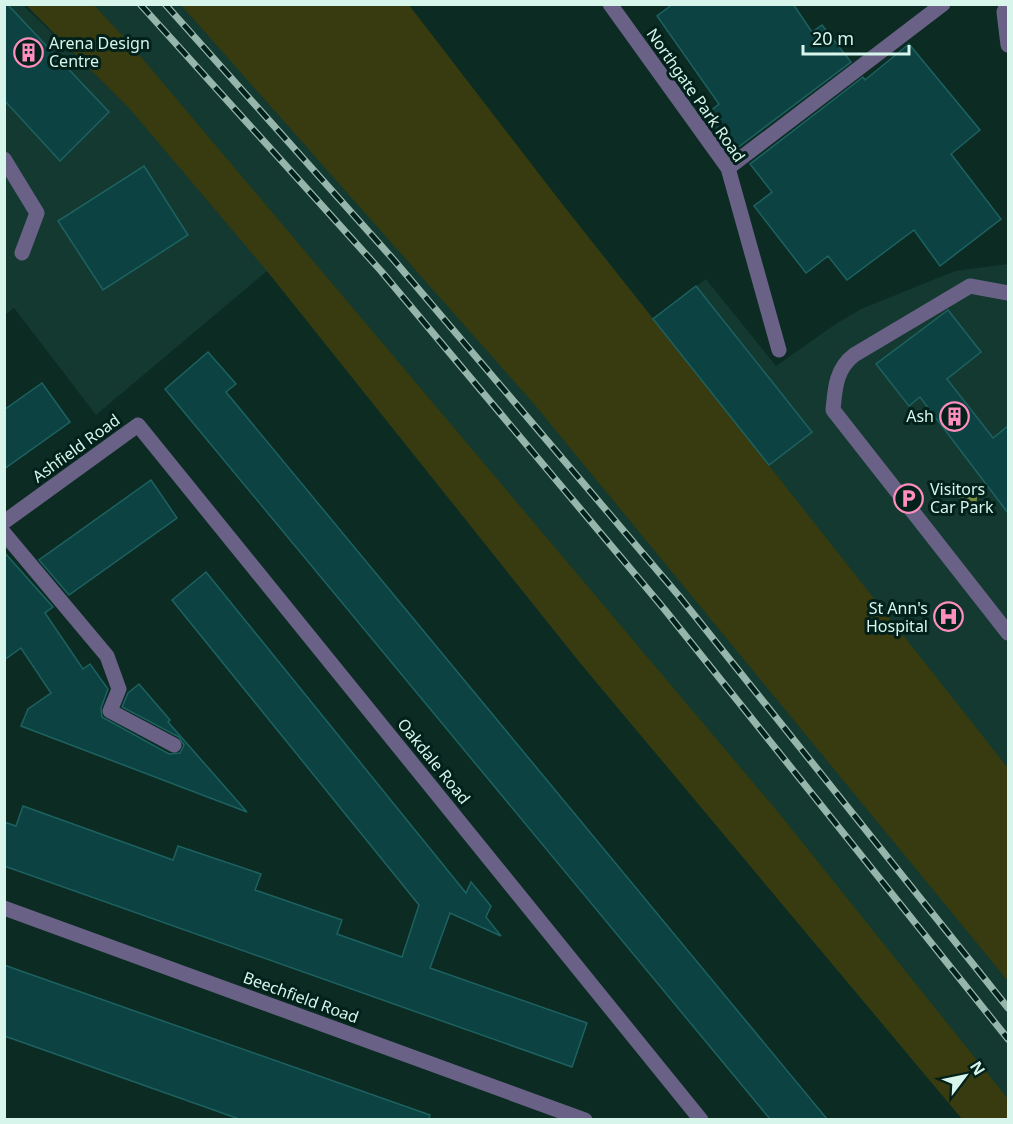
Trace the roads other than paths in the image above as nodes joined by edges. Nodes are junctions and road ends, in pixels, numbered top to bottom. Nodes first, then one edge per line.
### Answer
1 (610, 4) edge
2 (943, 4) edge
3 (1007, 4) edge
4 (1008, 45) edge
5 (4, 159) edge
6 (728, 168) junction
7 (22, 253) dead end
8 (1008, 293) edge
9 (779, 350) dead end
10 (138, 425) joint
11 (4, 522) edge
12 (4, 533) edge
13 (1008, 633) edge
14 (174, 746) dead end
15 (4, 908) edge
16 (585, 1119) edge
17 (701, 1119) edge

1 - 6 street, Northgate Park Road
2 - 6 street
3 - 4 street
5 - 7 street
6 - 9 street, Northgate Park Road
8 - 13 street
10 - 11 street, Ashfield Road
10 - 17 street, Oakdale Road
12 - 14 street
15 - 16 street, Beechfield Road

